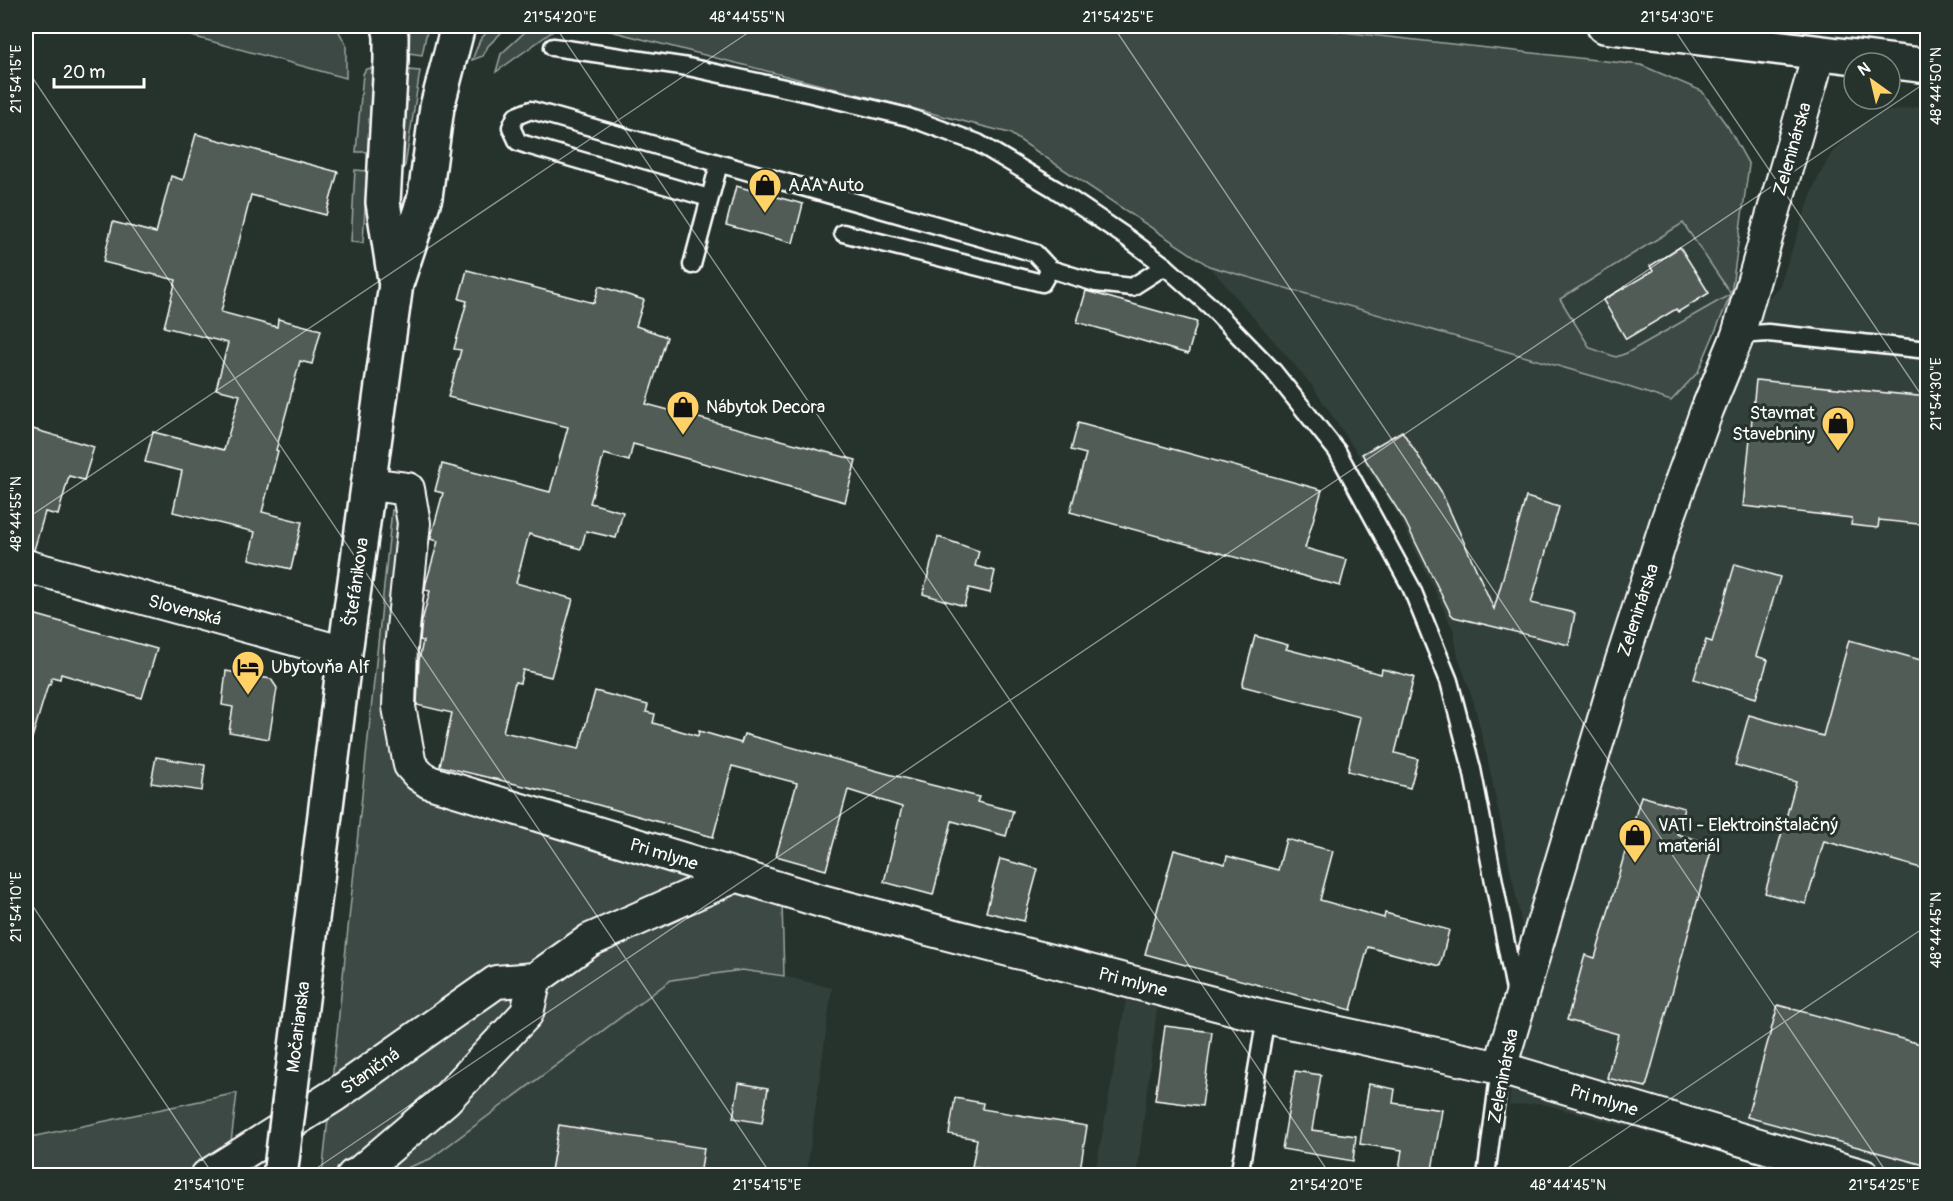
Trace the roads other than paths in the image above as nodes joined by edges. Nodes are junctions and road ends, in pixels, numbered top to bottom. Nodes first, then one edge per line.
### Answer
1 (390, 26) edge
2 (458, 26) edge
3 (1604, 26) edge
4 (553, 47) dead end
5 (1818, 52) junction
6 (1928, 66) edge
7 (719, 164) junction
8 (709, 198) junction
9 (843, 233) dead end
10 (692, 265) dead end
11 (1164, 266) junction
12 (1050, 269) junction
13 (396, 284) junction
14 (1738, 335) junction
15 (1928, 350) edge
16 (369, 484) junction
17 (26, 566) edge
18 (345, 653) junction
19 (735, 876) junction
20 (317, 879) joint
21 (536, 979) junction
22 (1518, 1005) junction
23 (1266, 1017) junction
24 (1500, 1068) junction
25 (207, 1176) edge
26 (280, 1176) edge
27 (353, 1176) edge
28 (1239, 1176) edge
29 (1486, 1176) edge
30 (1864, 1176) edge

1 - 13 main road
2 - 13 main road
3 - 5 main road
4 - 11 lane
5 - 6 main road
5 - 14 street, Zeleninárska
7 - 8 lane
7 - 8 lane
7 - 12 lane
8 - 10 lane
9 - 12 lane
11 - 12 lane
11 - 22 lane
13 - 16 main road, Štefánikova
14 - 15 lane
14 - 22 street, Zeleninárska
16 - 18 main road, Štefánikova
16 - 19 street, Pri mlyne
17 - 18 street, Slovenská
18 - 20 main road, Štefánikova
19 - 21 street
19 - 23 street, Pri mlyne
20 - 26 main road, Močarianska, bridge
21 - 25 street, Staničná
21 - 27 street
22 - 24 street, Zeleninárska
23 - 24 street, Pri mlyne
23 - 28 lane
24 - 29 lane, Zeleninárska
24 - 30 street, Pri mlyne

